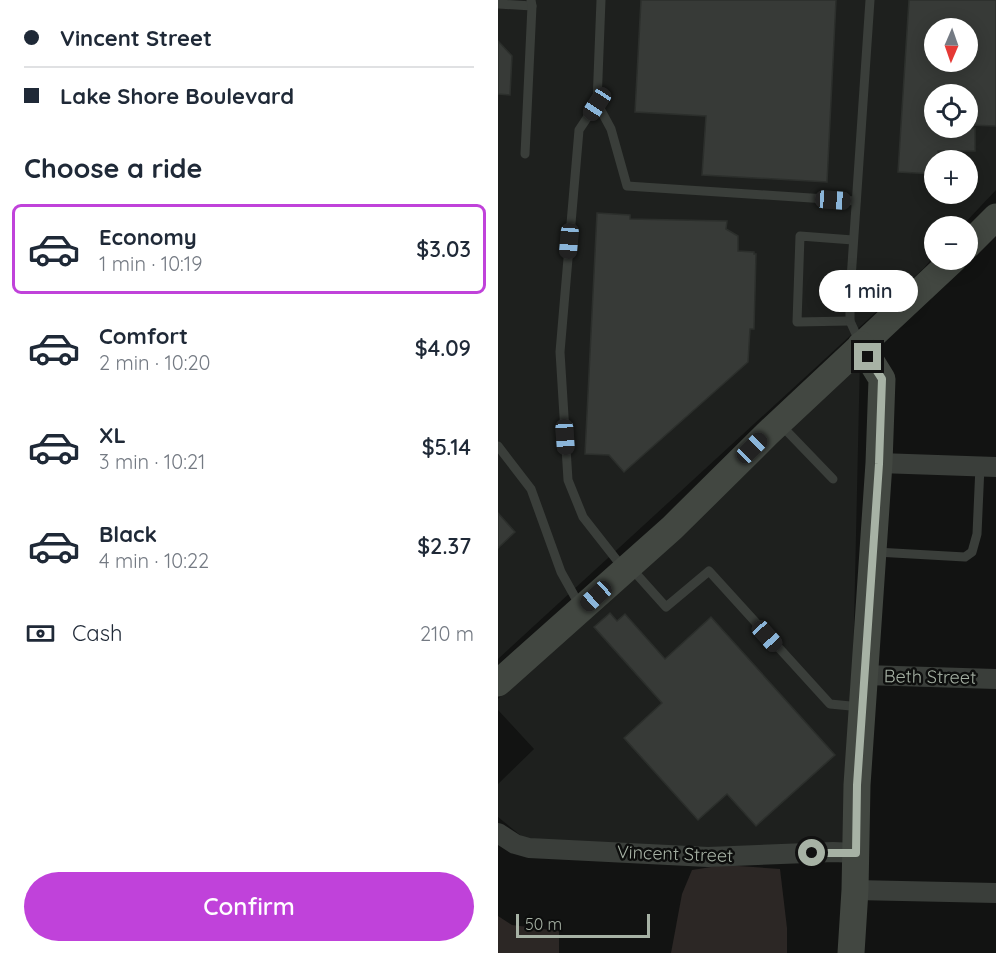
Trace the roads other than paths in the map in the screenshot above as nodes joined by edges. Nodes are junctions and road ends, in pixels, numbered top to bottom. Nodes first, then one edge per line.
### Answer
1 (601, 0) edge
2 (870, 0) edge
3 (531, 3) edge
4 (498, 4) edge
5 (597, 104) junction
6 (525, 154) dead end
7 (856, 201) junction
8 (996, 218) edge
9 (978, 235) edge
10 (854, 240) junction
11 (942, 270) edge
12 (849, 321) junction
13 (861, 345) junction
14 (778, 423) junction
15 (498, 446) edge
16 (879, 464) junction
17 (988, 466) edge
18 (833, 479) dead end
19 (873, 552) junction
20 (627, 568) junction
21 (582, 608) junction
22 (864, 675) junction
23 (996, 679) edge
24 (498, 683) edge
25 (862, 707) junction
26 (498, 832) edge
27 (856, 853) junction
28 (855, 890) junction
29 (996, 893) edge
30 (851, 953) edge

1 - 5 lane
2 - 7 lane
3 - 4 lane
3 - 6 lane
5 - 7 lane
5 - 20 lane
7 - 10 lane
8 - 9 main road
10 - 12 lane
10 - 12 lane
11 - 13 main road
12 - 13 lane
13 - 14 main road
13 - 16 main road
14 - 18 lane
14 - 20 main road
15 - 21 lane
16 - 17 street
16 - 19 main road
17 - 19 lane
19 - 22 main road
20 - 21 main road
20 - 25 lane
21 - 24 main road
22 - 23 street, Beth Street
22 - 25 main road
25 - 27 main road
26 - 27 street, Vincent Street
27 - 28 main road
28 - 29 street
28 - 30 main road

